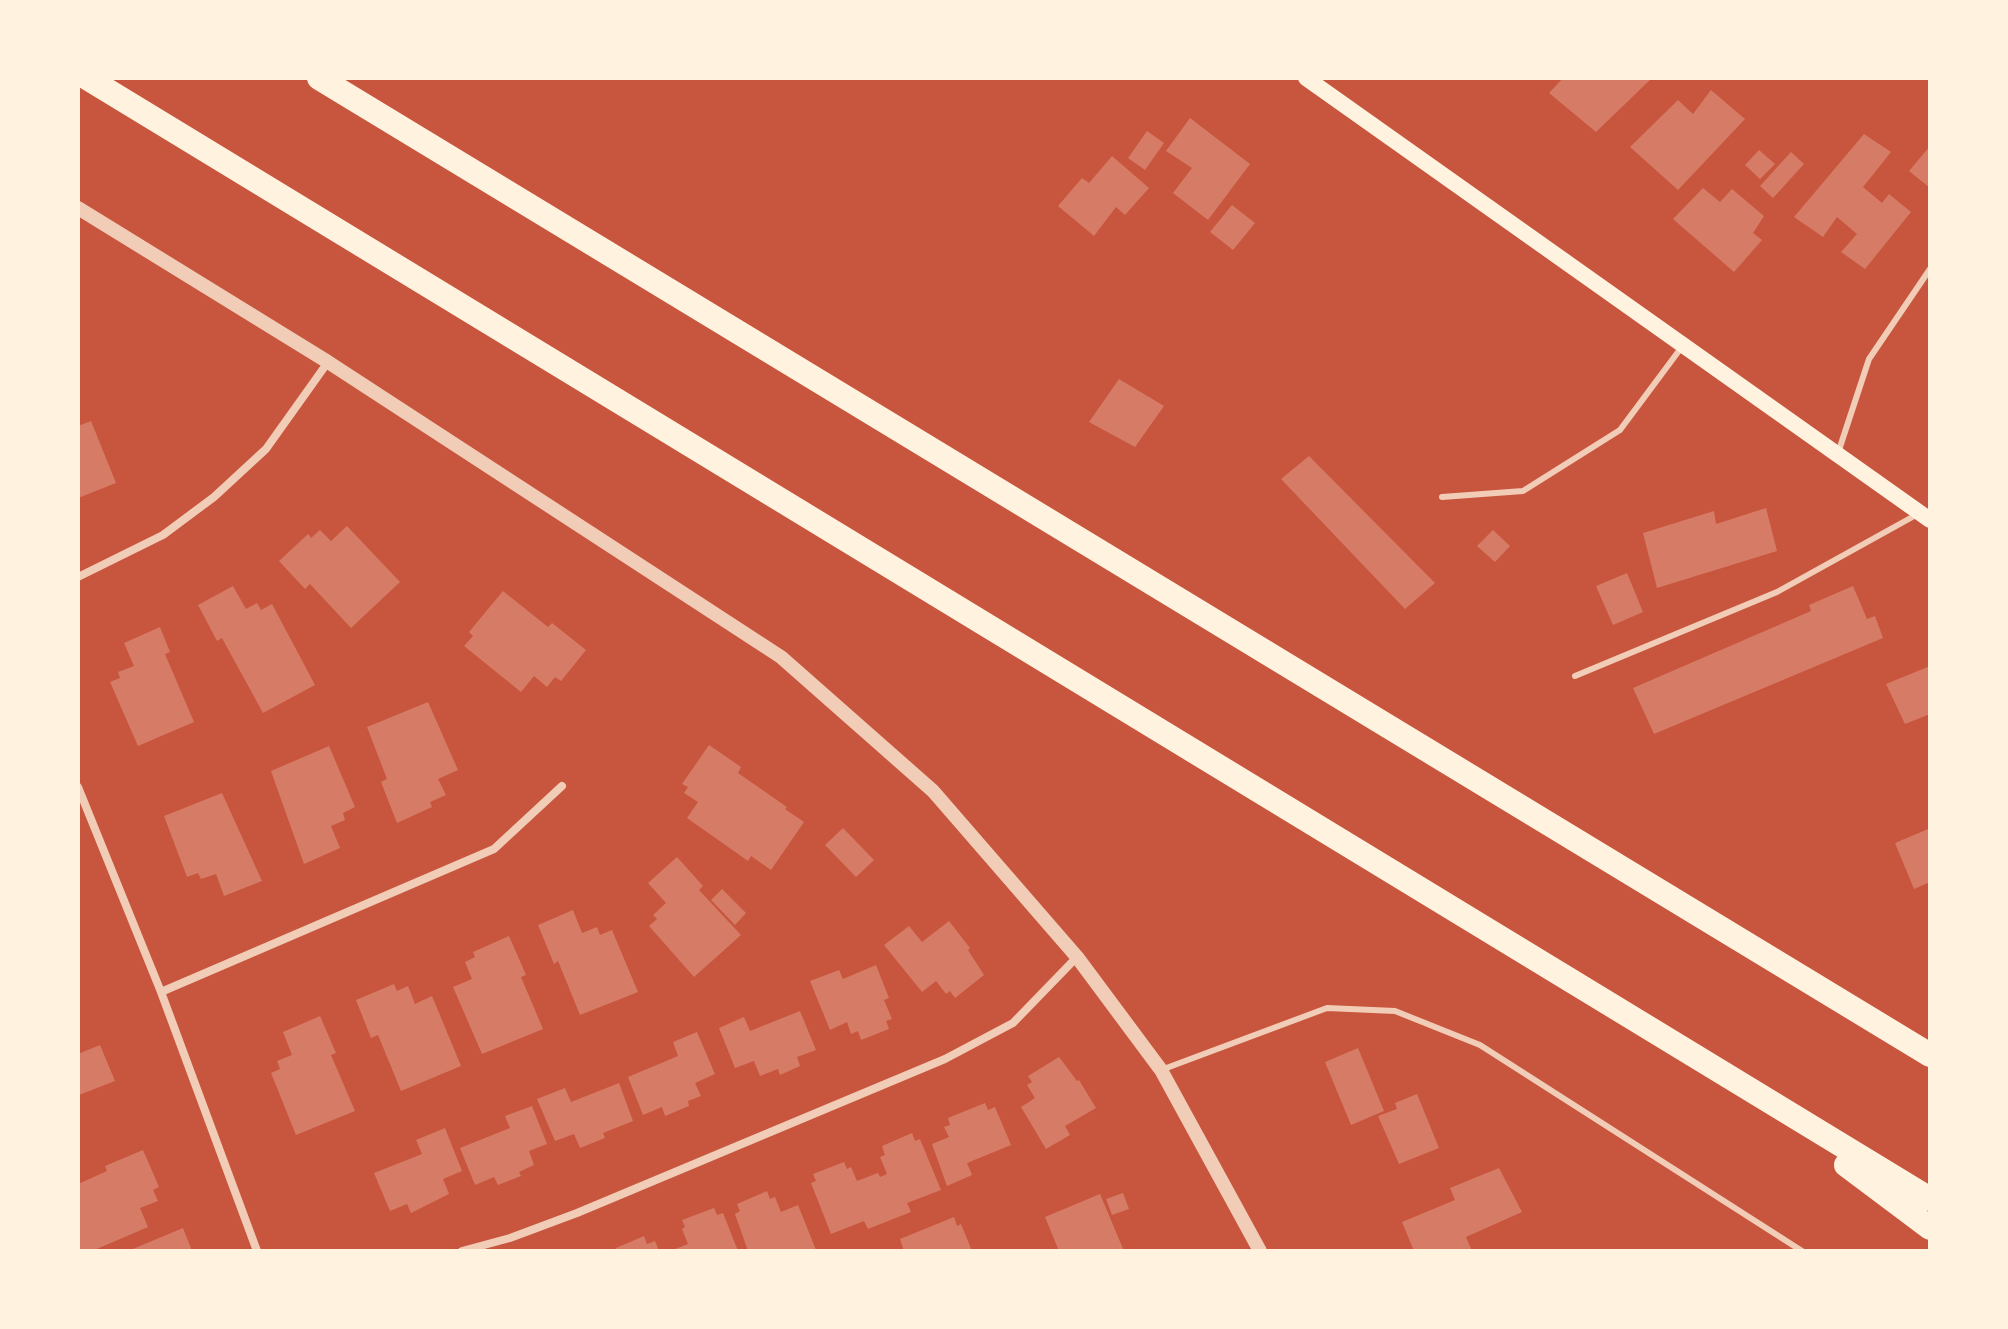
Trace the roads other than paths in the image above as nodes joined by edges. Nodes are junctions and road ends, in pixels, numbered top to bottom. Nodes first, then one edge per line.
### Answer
1 (87, 78) edge
2 (319, 78) edge
3 (1313, 80) edge
4 (78, 208) edge
5 (1930, 269) edge
6 (1683, 345) junction
7 (328, 362) junction
8 (1838, 455) junction
9 (1442, 497) dead end
10 (1925, 516) edge
11 (78, 577) edge
12 (1575, 676) dead end
13 (562, 786) dead end
14 (78, 787) edge
15 (1077, 957) junction
16 (161, 992) junction
17 (1930, 1055) edge
18 (1161, 1070) junction
19 (1752, 1093) junction
20 (1930, 1199) edge
21 (1930, 1228) edge
22 (257, 1251) edge
23 (462, 1251) edge
24 (1260, 1251) edge
25 (1802, 1251) edge

1 - 19 highway
2 - 17 highway
3 - 6 main road
4 - 7 street
5 - 8 lane
6 - 8 main road
6 - 9 lane
7 - 11 street
7 - 15 street
8 - 10 main road
10 - 12 lane
13 - 16 street
14 - 16 street
15 - 18 street
15 - 23 street
16 - 22 street
18 - 24 street
18 - 25 lane
19 - 20 highway
19 - 21 highway

